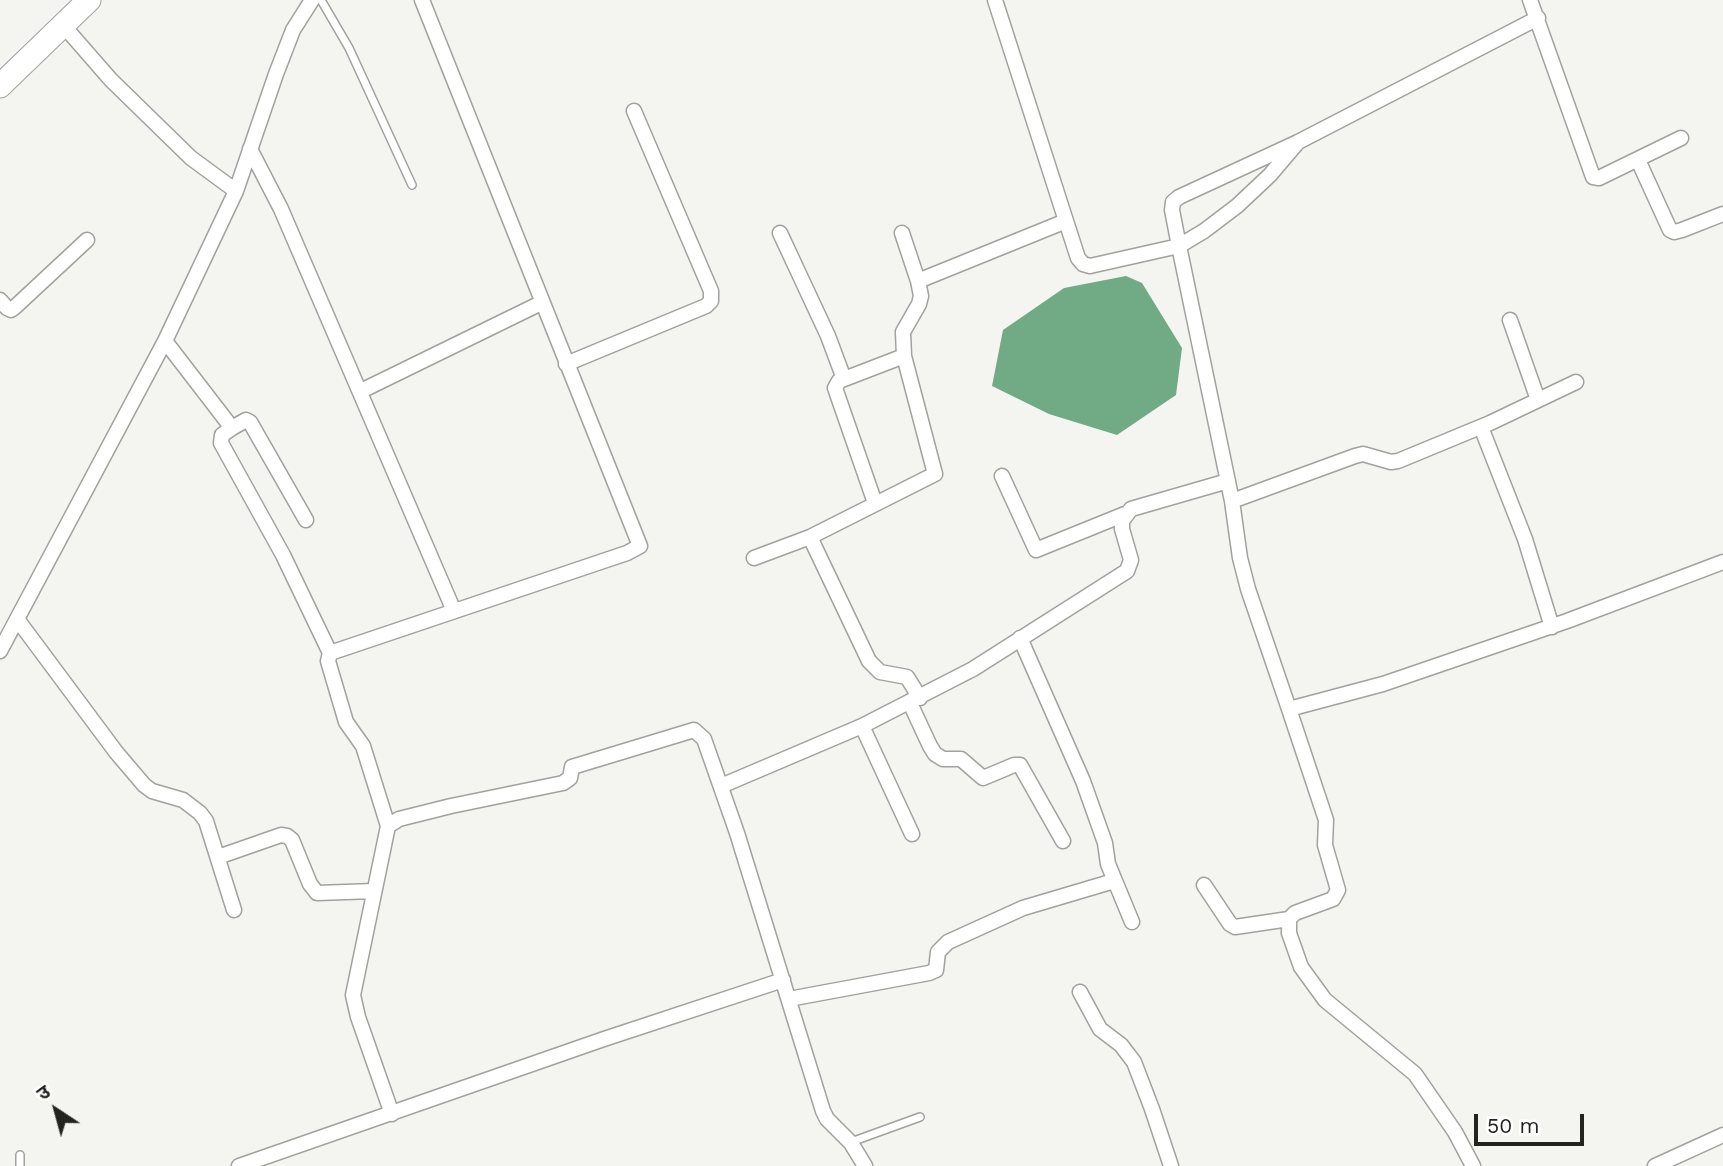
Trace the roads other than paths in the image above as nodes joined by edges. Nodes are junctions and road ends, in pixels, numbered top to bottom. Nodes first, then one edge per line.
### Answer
1 (89, 0) edge
2 (312, 0) edge
3 (321, 0) edge
4 (422, 0) edge
5 (996, 0) edge
6 (1530, 0) edge
7 (1538, 18) junction
8 (63, 25) junction
9 (0, 86) edge
10 (634, 111) dead end
11 (1681, 138) dead end
12 (1298, 142) junction
13 (250, 149) junction
14 (1638, 160) junction
15 (412, 185) dead end
16 (236, 191) junction
17 (1723, 214) edge
18 (1066, 221) junction
19 (780, 233) dead end
20 (902, 233) dead end
21 (87, 240) dead end
22 (1179, 246) junction
23 (918, 281) junction
24 (0, 300) edge
25 (541, 303) junction
26 (1510, 320) dead end
27 (165, 341) junction
28 (904, 356) junction
29 (566, 365) junction
30 (845, 379) junction
31 (1576, 382) dead end
32 (361, 391) junction
33 (1538, 400) junction
34 (1481, 427) junction
35 (232, 428) junction
36 (1002, 476) dead end
37 (1228, 481) junction
38 (1232, 501) junction
39 (875, 502) junction
40 (1125, 514) junction
41 (306, 520) dead end
42 (810, 537) junction
43 (754, 558) dead end
44 (1723, 562) edge
45 (454, 611) junction
46 (17, 619) junction
47 (1552, 627) junction
48 (1020, 638) junction
49 (0, 651) edge
50 (330, 653) junction
51 (915, 700) junction
52 (1289, 709) junction
53 (862, 726) junction
54 (721, 786) junction
55 (388, 826) junction
56 (912, 834) dead end
57 (1063, 841) dead end
58 (218, 857) junction
59 (1114, 881) junction
60 (1204, 885) dead end
61 (374, 891) junction
62 (234, 910) dead end
63 (1289, 919) junction
64 (1132, 922) dead end
65 (783, 980) junction
66 (1080, 992) dead end
67 (789, 999) junction
68 (392, 1114) junction
69 (920, 1117) dead end
70 (1723, 1135) edge
71 (851, 1143) junction
72 (20, 1155) dead end
73 (20, 1166) edge
74 (239, 1166) edge
75 (865, 1166) edge
76 (1171, 1166) edge
77 (1473, 1166) edge
78 (1655, 1166) edge

1 - 8 main road
2 - 13 street
3 - 15 lane
4 - 25 street
5 - 18 street
6 - 7 street
7 - 12 street
7 - 14 street
8 - 9 main road
8 - 16 street
10 - 29 street
11 - 14 street
12 - 22 street
12 - 22 street
13 - 16 street
13 - 32 street
14 - 17 street
16 - 27 street
18 - 22 street
18 - 23 street
19 - 30 street
20 - 23 street
21 - 24 street
22 - 37 street
23 - 28 street
25 - 29 street
25 - 32 street
26 - 33 street
27 - 35 street
27 - 46 street
28 - 30 street
28 - 39 street
29 - 45 street
30 - 39 street
31 - 33 street
32 - 45 street
33 - 34 street
34 - 38 street
34 - 47 street
35 - 41 street
35 - 50 street
36 - 40 street
37 - 38 street
37 - 40 street
38 - 52 street
39 - 42 street
40 - 48 street
42 - 43 street
42 - 51 street
44 - 47 street
45 - 50 street
46 - 49 street
46 - 58 street
47 - 52 street
48 - 51 street
48 - 59 street
50 - 55 street
51 - 53 street
51 - 57 street
52 - 63 street
53 - 54 street
53 - 56 street
54 - 55 street
54 - 65 street
55 - 61 street
58 - 61 street
58 - 62 street
59 - 64 street
59 - 67 street
60 - 63 street
61 - 68 street
63 - 77 street
65 - 67 street
65 - 68 street
66 - 76 street
67 - 71 street
68 - 74 street
69 - 71 lane
70 - 78 street
71 - 75 street
72 - 73 lane

